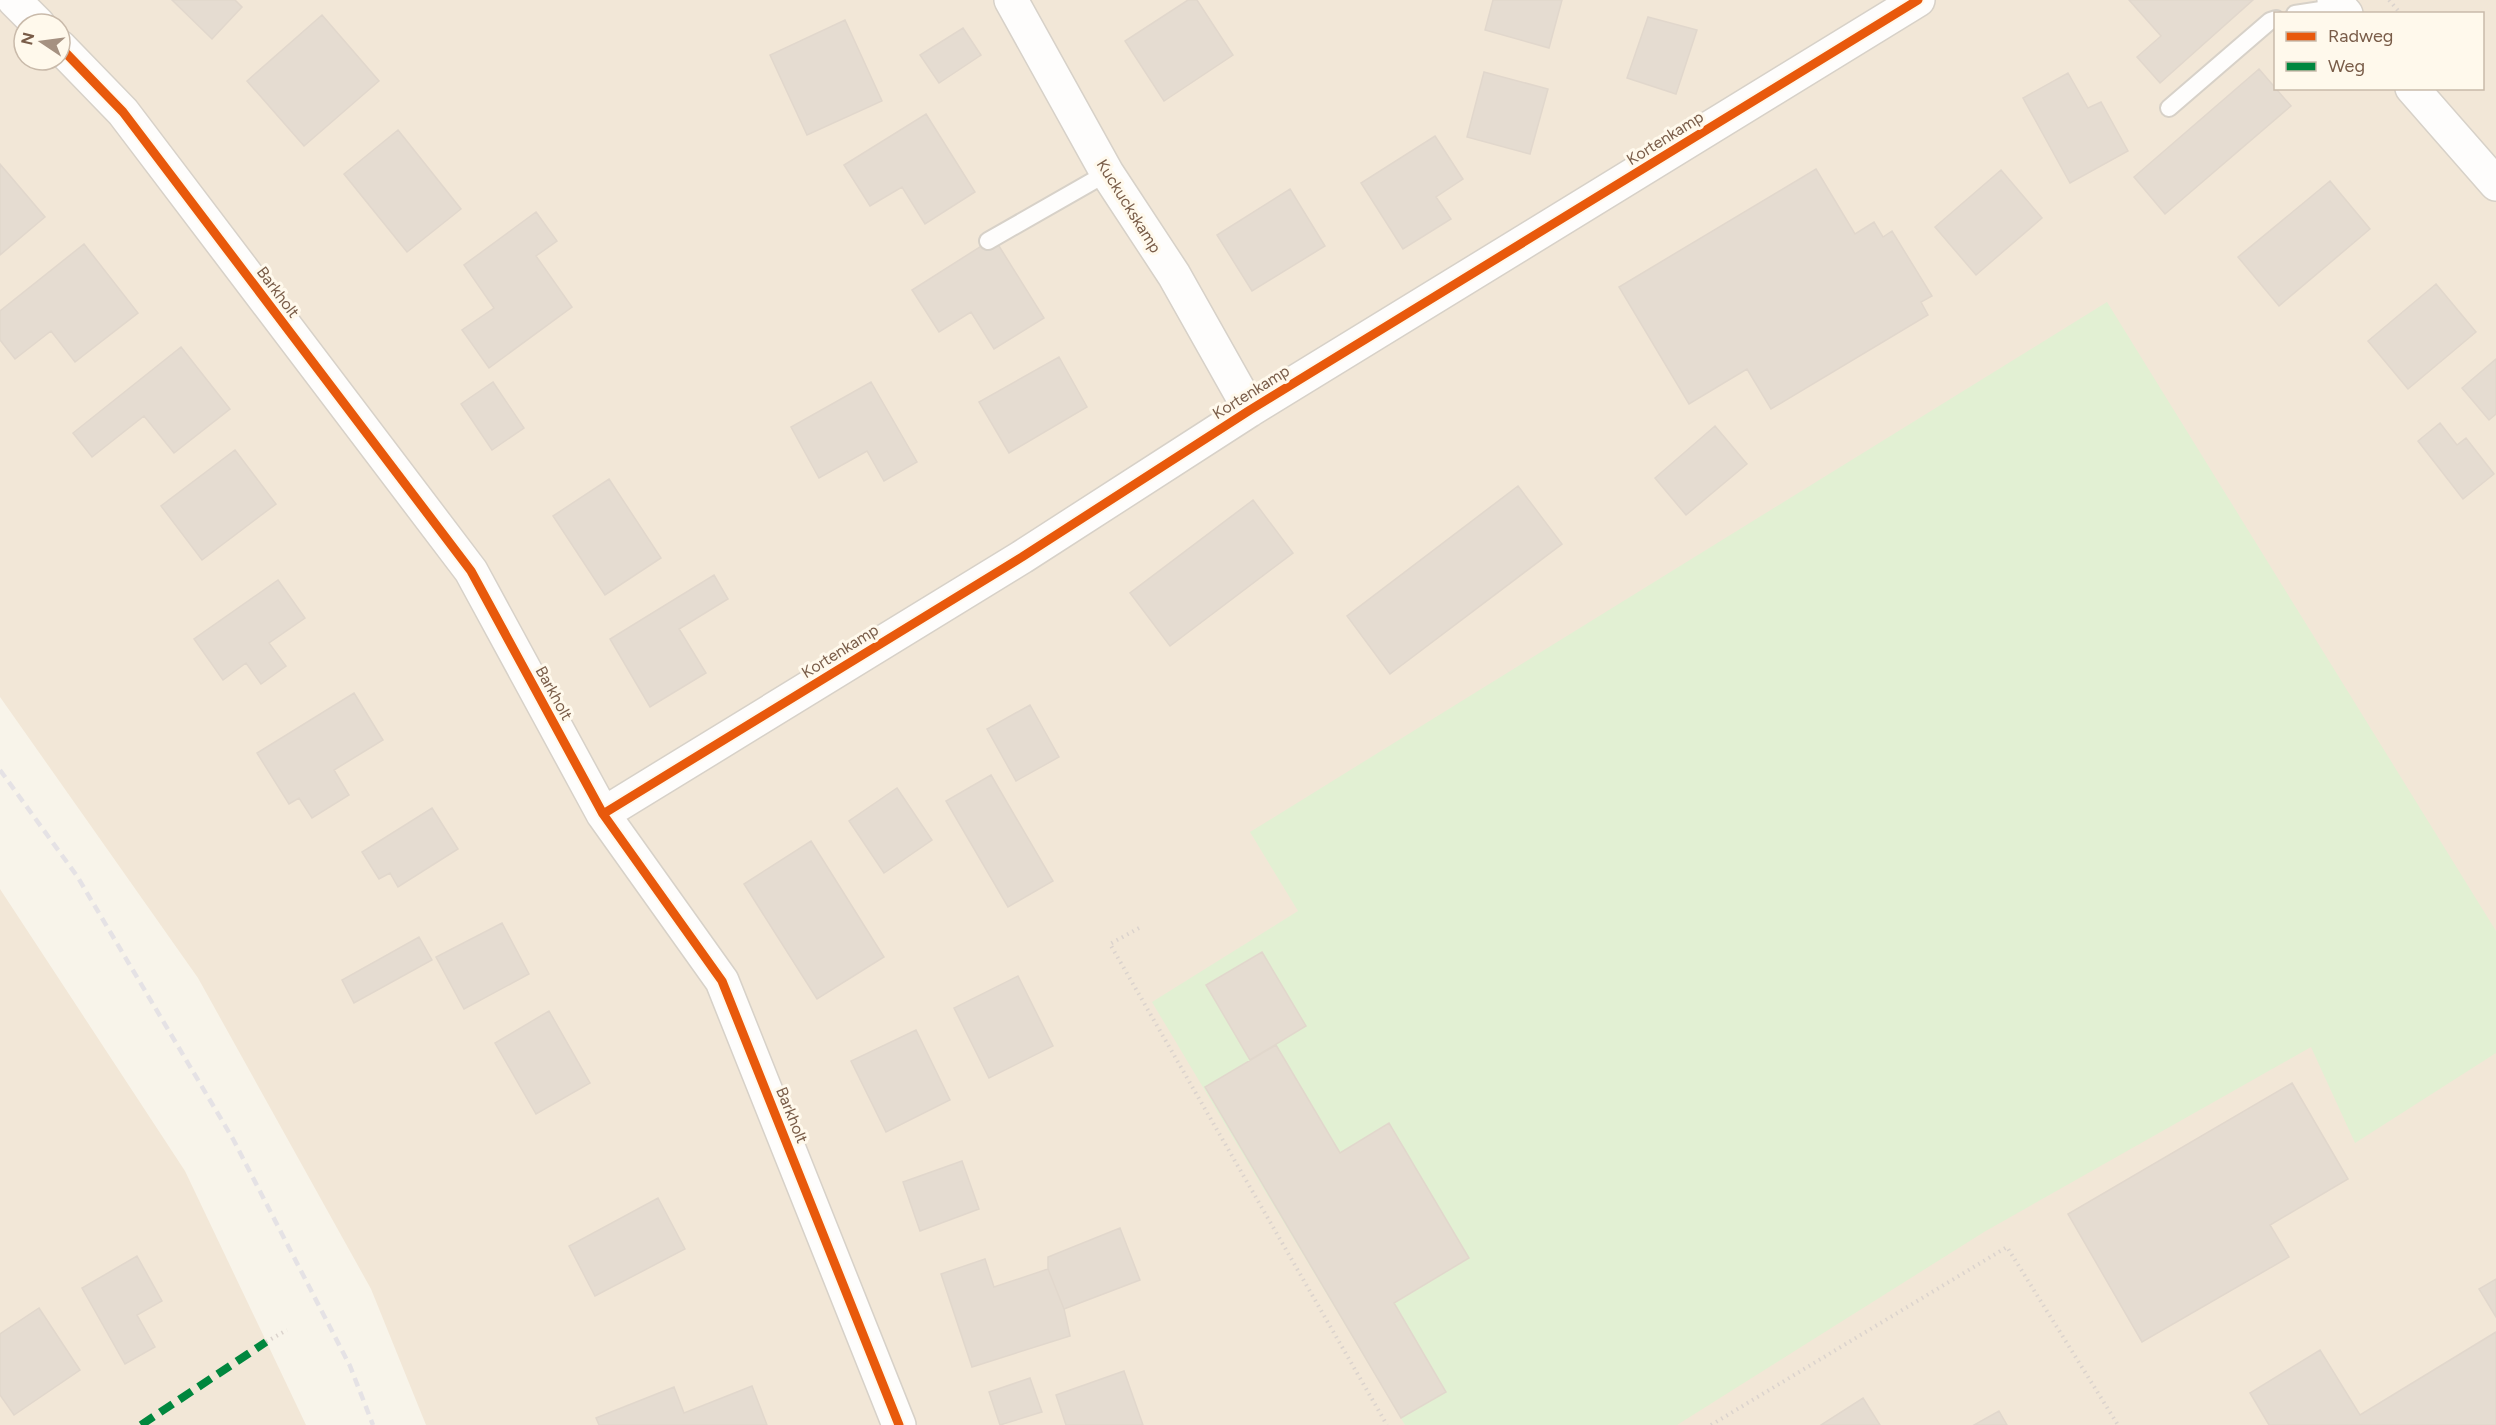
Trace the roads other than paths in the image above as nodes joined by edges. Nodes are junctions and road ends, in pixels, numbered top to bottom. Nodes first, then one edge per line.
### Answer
1 (14, 0) edge
2 (1011, 0) edge
3 (1918, 0) edge
4 (2340, 7) edge
5 (26, 12) edge
6 (2308, 12) edge
7 (2274, 20) edge
8 (72, 59) edge
9 (2414, 90) edge
10 (2169, 108) dead end
11 (1107, 173) junction
12 (2496, 184) edge
13 (988, 241) dead end
14 (1250, 410) junction
15 (603, 814) junction
16 (899, 1425) edge

1 - 5 street
2 - 11 street, Kuckuckskamp
3 - 14 street, Kortenkamp
4 - 6 lane
7 - 10 lane
8 - 15 street, Barkholt
9 - 12 street
11 - 13 lane
11 - 14 street, Kuckuckskamp
14 - 15 street, Kortenkamp
15 - 16 street, Barkholt

